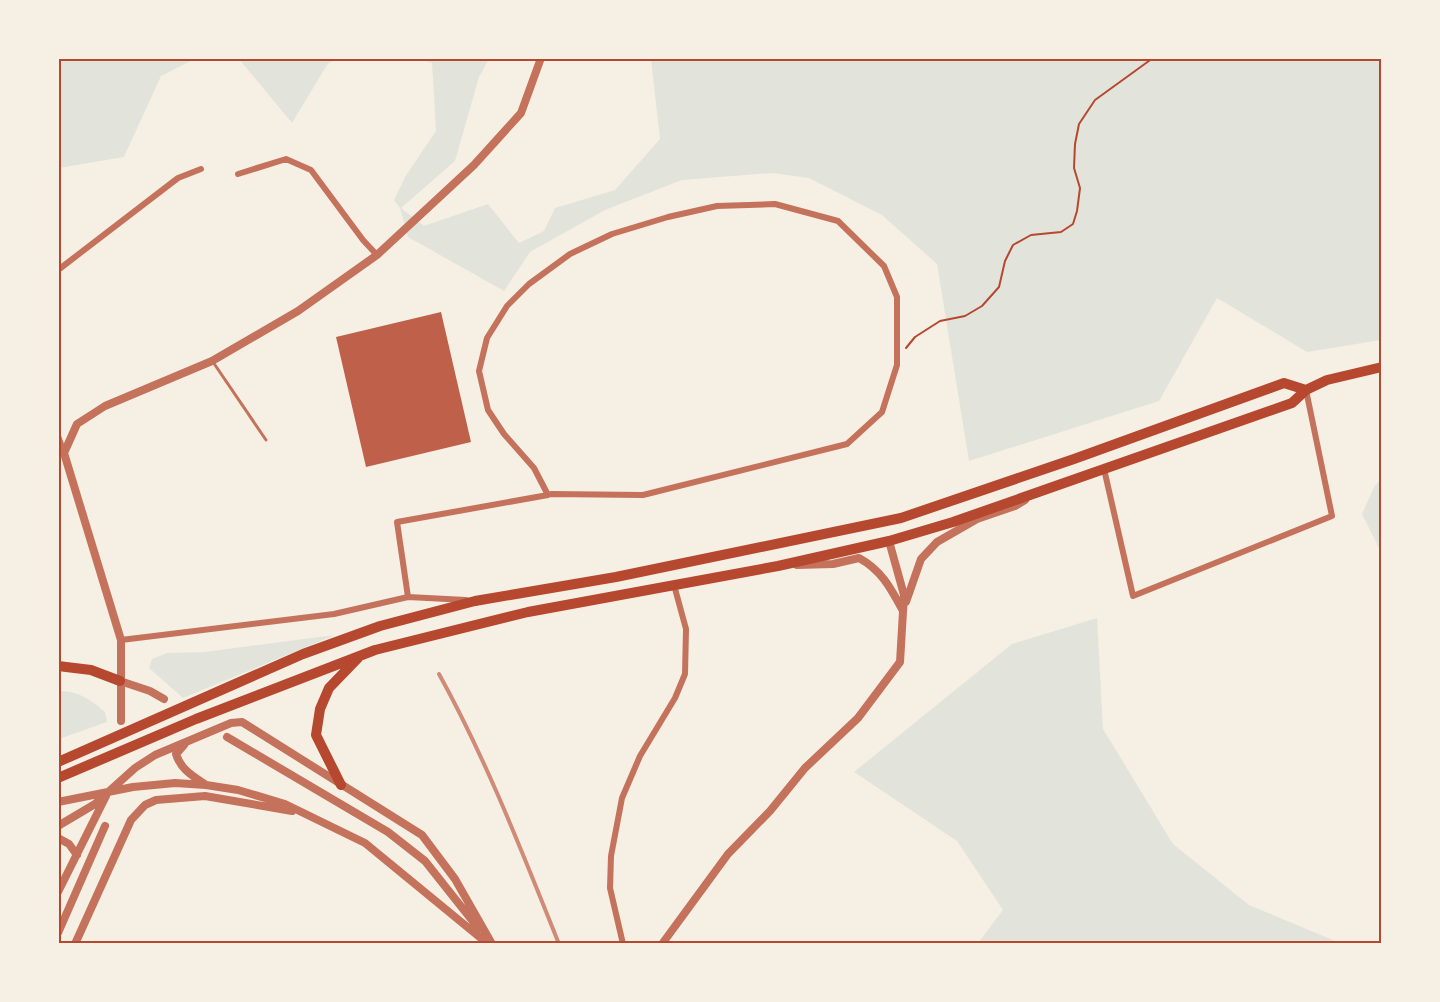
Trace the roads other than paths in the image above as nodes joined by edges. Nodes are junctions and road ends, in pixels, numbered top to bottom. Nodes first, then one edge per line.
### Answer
1 (541, 58) edge
2 (201, 169) dead end
3 (238, 174) dead end
4 (377, 255) junction
5 (58, 270) edge
6 (212, 361) junction
7 (1382, 367) edge
8 (1306, 390) junction
9 (58, 436) edge
10 (266, 440) dead end
11 (64, 453) junction
12 (1104, 468) junction
13 (1041, 490) junction
14 (549, 495) junction
15 (883, 522) junction
16 (889, 541) junction
17 (778, 566) junction
18 (674, 585) junction
19 (408, 597) junction
20 (475, 601) junction
21 (903, 611) junction
22 (122, 639) junction
23 (359, 656) junction
24 (58, 666) edge
25 (58, 672) edge
26 (120, 681) junction
27 (165, 699) dead end
28 (121, 721) dead end
29 (227, 737) dead end
30 (186, 743) junction
31 (58, 762) edge
32 (58, 778) edge
33 (206, 785) junction
34 (341, 785) junction
35 (109, 790) junction
36 (58, 802) edge
37 (302, 813) junction
38 (58, 826) edge
39 (105, 826) dead end
40 (58, 838) edge
41 (77, 855) junction
42 (58, 892) edge
43 (58, 933) edge
44 (75, 944) edge
45 (490, 944) edge
46 (623, 944) edge
47 (662, 944) edge

1 - 4 street
2 - 5 street
3 - 4 street
4 - 6 street
6 - 10 lane
6 - 11 street
7 - 8 main road
8 - 12 main road
8 - 12 street
8 - 15 main road
9 - 11 street
11 - 22 street
12 - 13 main road
13 - 16 main road
13 - 21 street
14 - 14 street
14 - 19 street
15 - 16 main road
15 - 20 main road
16 - 17 main road
16 - 21 street
17 - 18 main road
17 - 21 street
18 - 23 main road
18 - 46 street
19 - 20 street
19 - 22 street
20 - 31 main road
21 - 47 street
22 - 26 street
23 - 32 main road
23 - 34 main road
24 - 26 main road
25 - 26 main road
26 - 27 street
26 - 28 street
29 - 45 street
30 - 33 street
30 - 34 street
30 - 35 street
33 - 35 street
33 - 37 street
34 - 45 street
35 - 36 street
35 - 38 street
35 - 41 street
37 - 44 street
37 - 45 street
39 - 43 street
40 - 41 street
41 - 42 street

